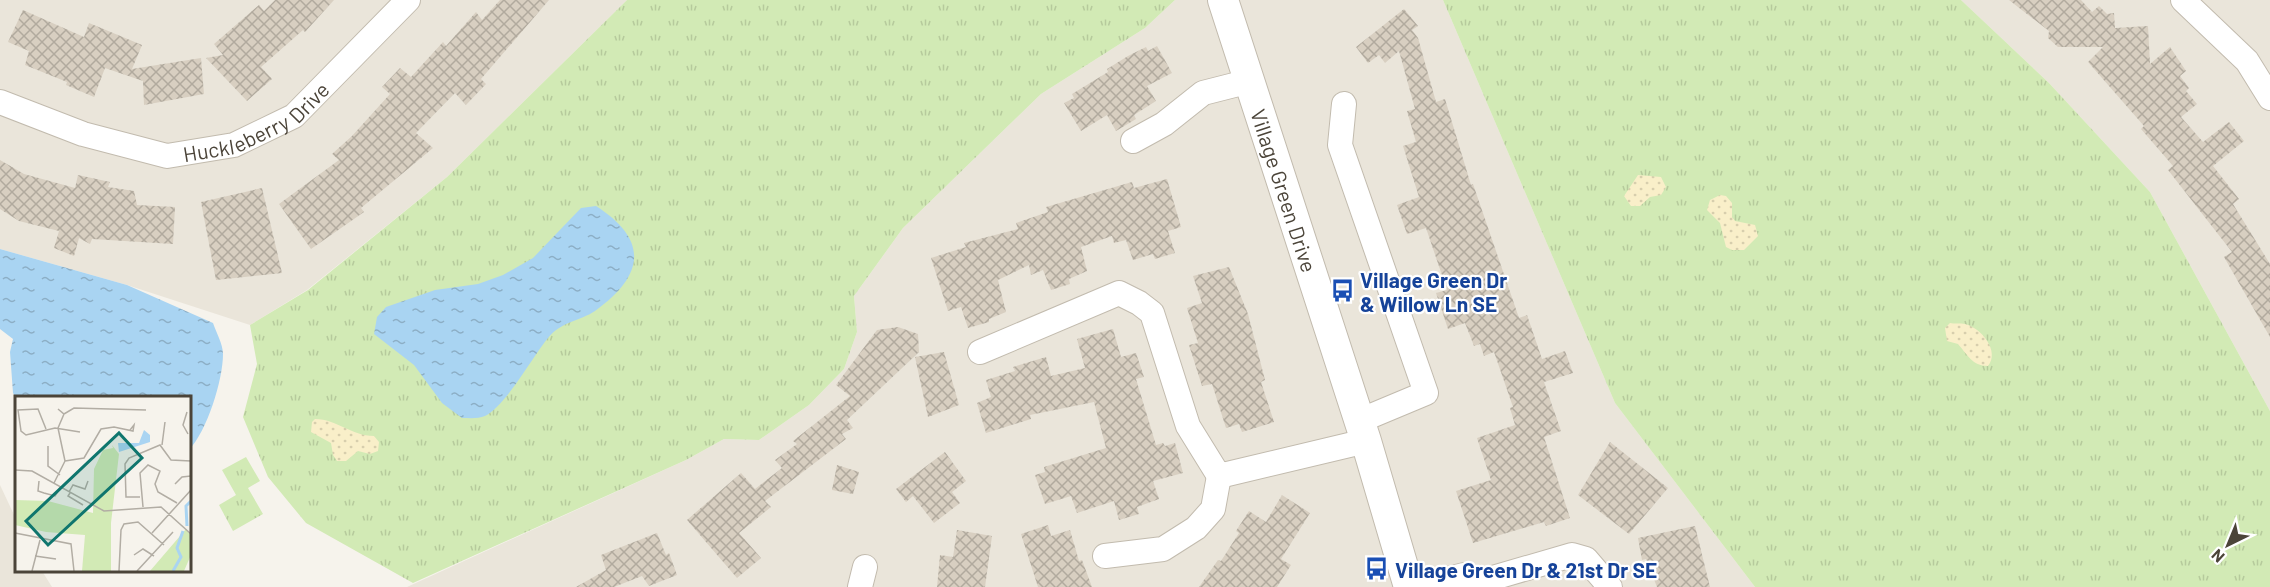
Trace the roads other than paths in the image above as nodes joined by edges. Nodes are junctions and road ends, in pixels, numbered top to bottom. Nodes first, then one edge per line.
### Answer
1 (408, 0) edge
2 (1223, 0) edge
3 (2183, 0) edge
4 (1250, 81) junction
5 (2270, 98) edge
6 (0, 102) edge
7 (1344, 104) dead end
8 (1133, 141) dead end
9 (980, 352) dead end
10 (1362, 431) junction
11 (1219, 476) junction
12 (1105, 556) dead end
13 (1477, 584) edge
14 (1408, 587) edge
15 (1431, 587) edge
16 (1610, 587) edge

1 - 6 street, Huckleberry Drive
2 - 4 street, Village Green Drive
3 - 5 street
4 - 8 street
4 - 10 street, Village Green Drive
7 - 10 street
9 - 11 street
10 - 11 street
10 - 14 street, Village Green Drive
11 - 12 street
13 - 15 street
13 - 16 street

